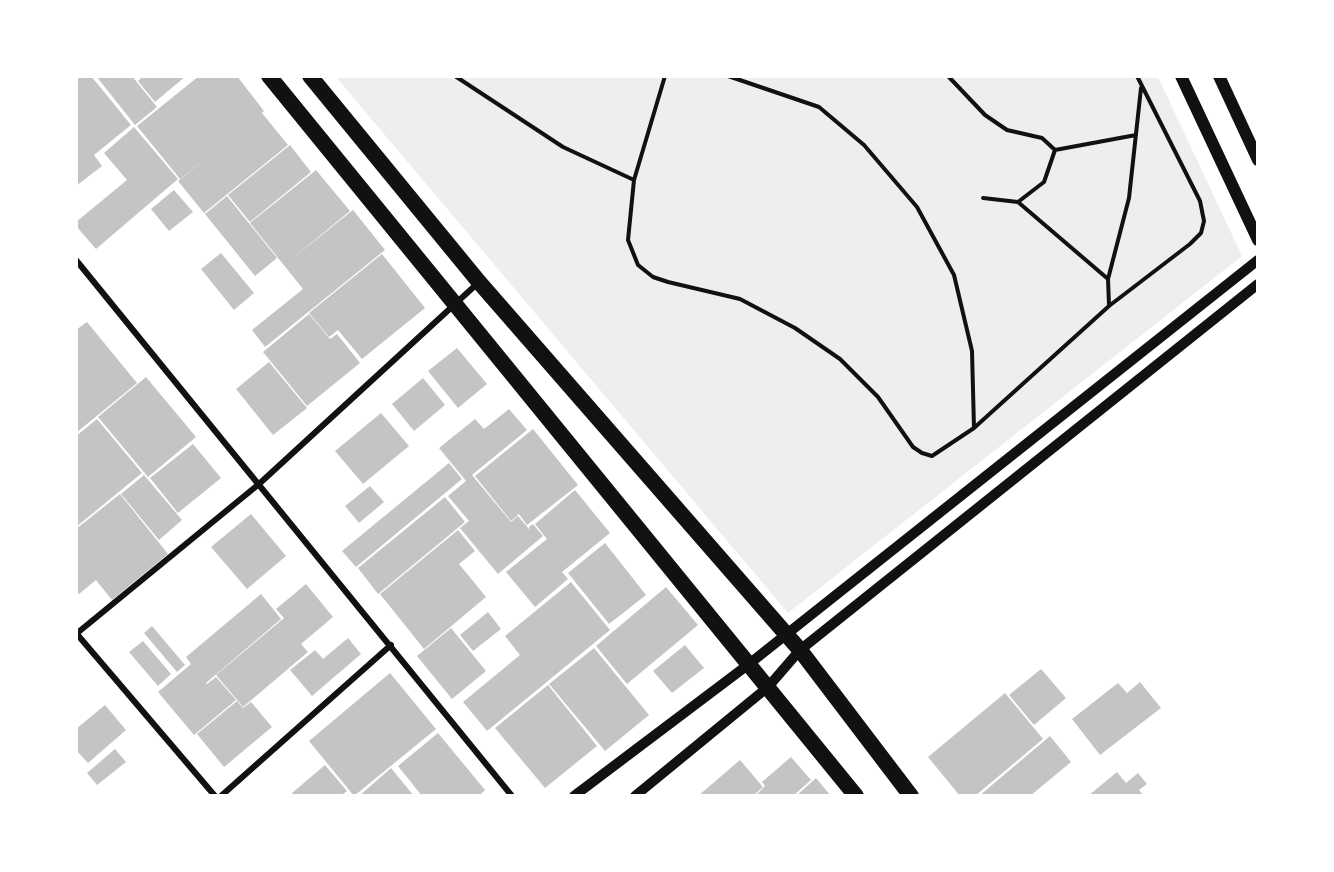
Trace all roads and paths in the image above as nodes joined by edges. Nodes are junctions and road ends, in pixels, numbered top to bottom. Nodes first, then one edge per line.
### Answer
1 (269, 76) edge
2 (310, 76) edge
3 (455, 76) edge
4 (665, 76) edge
5 (728, 76) edge
6 (948, 76) edge
7 (1137, 76) edge
8 (1181, 76) edge
9 (1219, 76) edge
10 (1141, 87) junction
11 (1136, 135) junction
12 (1055, 150) junction
13 (1257, 160) edge
14 (634, 180) junction
15 (983, 198) dead end
16 (1018, 202) junction
17 (1257, 240) edge
18 (76, 260) edge
19 (1257, 260) edge
20 (1107, 279) junction
21 (479, 282) junction
22 (1257, 284) edge
23 (455, 306) junction
24 (1109, 306) junction
25 (974, 428) junction
26 (259, 484) junction
27 (77, 633) edge
28 (786, 634) junction
29 (391, 645) junction
30 (800, 650) junction
31 (749, 664) junction
32 (768, 687) junction
33 (215, 795) edge
34 (221, 795) edge
35 (512, 795) edge
36 (574, 795) edge
37 (635, 795) edge
38 (856, 795) edge
39 (911, 795) edge

1 - 23 highway
2 - 21 highway
3 - 14 path
4 - 14 path
5 - 25 path
6 - 12 path
7 - 10 path
8 - 17 main road
9 - 13 main road
10 - 11 path
10 - 24 path
11 - 12 path
11 - 20 path
12 - 16 path
14 - 25 path
15 - 16 path
16 - 20 path
18 - 26 street
19 - 28 street
20 - 24 path
21 - 23 street
21 - 28 highway
22 - 30 street
23 - 26 street
23 - 31 highway
24 - 25 path
26 - 27 street
26 - 29 street
27 - 33 street
28 - 30 highway
28 - 31 street
29 - 34 street
29 - 35 street
30 - 32 street
30 - 39 highway
31 - 32 highway
31 - 36 street
32 - 37 street
32 - 38 highway

